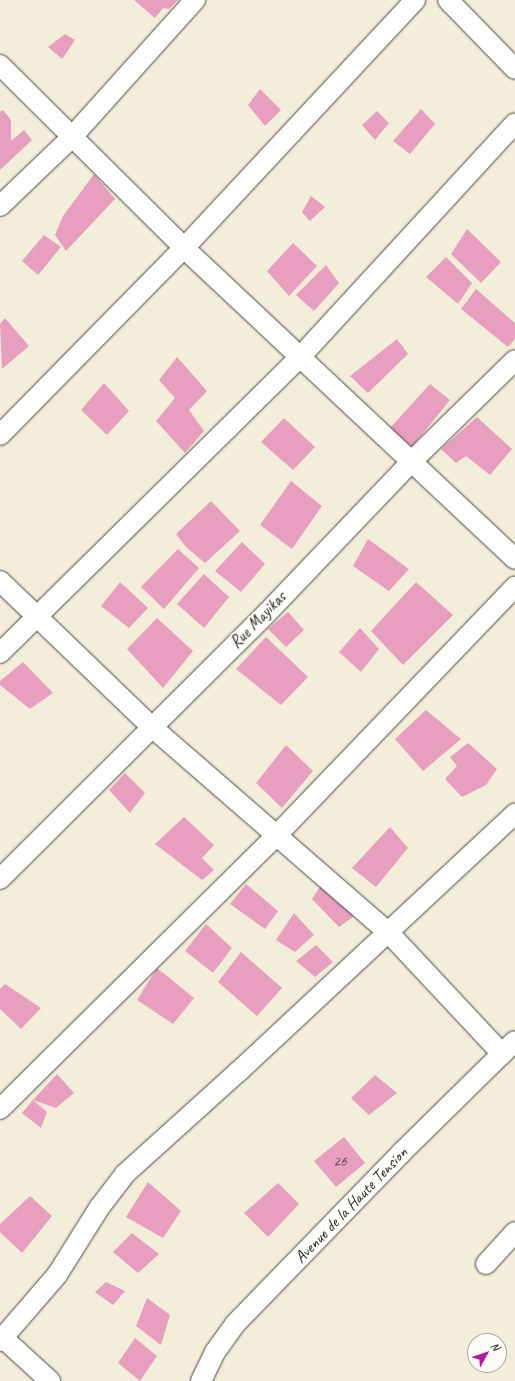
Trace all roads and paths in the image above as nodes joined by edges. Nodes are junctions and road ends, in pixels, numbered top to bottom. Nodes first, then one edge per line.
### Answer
1 (195, 0) edge
2 (415, 0) edge
3 (448, 0) edge
4 (0, 65) edge
5 (515, 69) edge
6 (515, 123) edge
7 (71, 138) junction
8 (0, 206) edge
9 (184, 248) junction
10 (301, 356) junction
11 (515, 360) edge
12 (0, 435) edge
13 (412, 461) junction
14 (515, 558) edge
15 (0, 581) edge
16 (515, 587) edge
17 (36, 617) junction
18 (0, 653) edge
19 (153, 728) junction
20 (515, 814) edge
21 (275, 837) junction
22 (0, 879) edge
23 (388, 932) junction
24 (509, 1047) edge
25 (0, 1109) edge
26 (515, 1232) edge
27 (486, 1264) dead end
28 (2, 1340) edge
29 (50, 1381) edge
30 (201, 1381) edge

1 - 7 street
2 - 9 street
3 - 5 street
4 - 7 street
6 - 10 street
7 - 8 street
7 - 9 street
9 - 10 street
9 - 12 street
10 - 13 street
10 - 17 street
11 - 13 street, Rue Mayikas
13 - 14 street
13 - 19 street, Rue Mayikas
15 - 17 street
16 - 21 street
17 - 18 street
17 - 19 street
19 - 21 street
19 - 22 street, Rue Mayikas
20 - 23 street
21 - 23 street
21 - 25 street
23 - 24 street
23 - 28 street
24 - 30 street, Avenue de la Haute Tension
26 - 27 street
28 - 29 street

